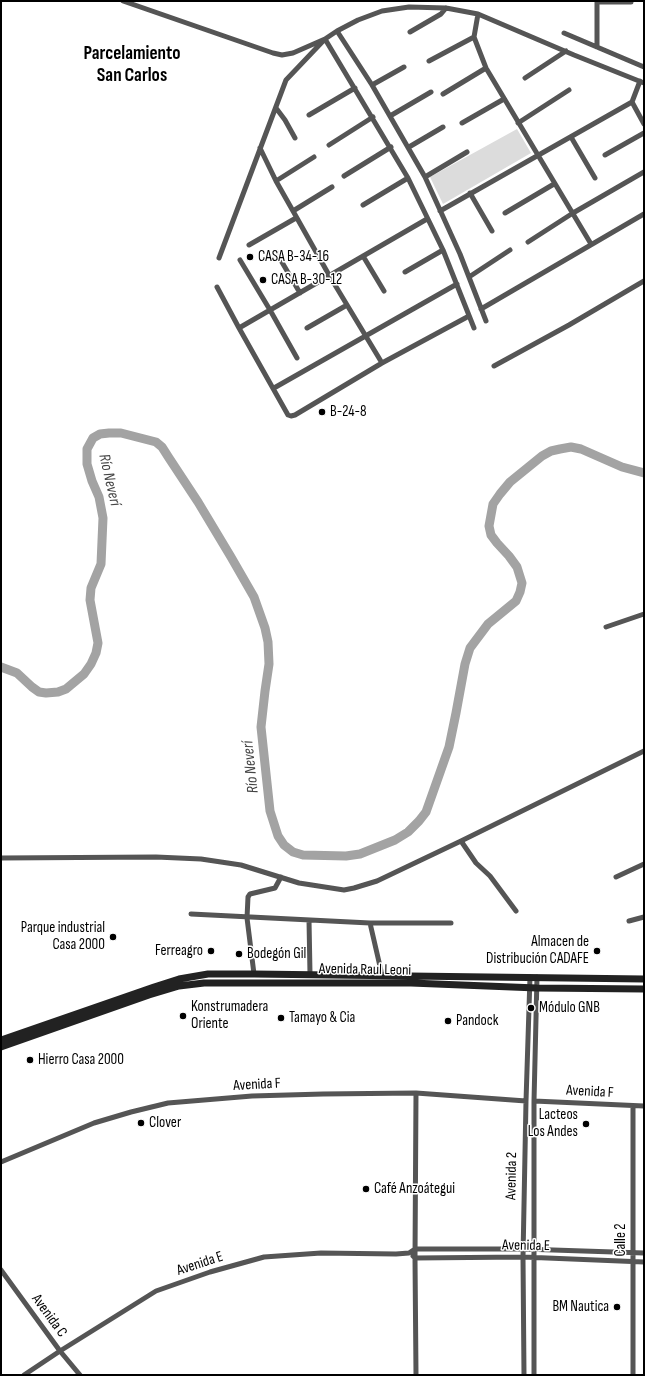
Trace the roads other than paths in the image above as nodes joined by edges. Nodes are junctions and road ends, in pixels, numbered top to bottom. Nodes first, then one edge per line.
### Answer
1 (123, 1) edge
2 (597, 1) edge
3 (631, 2) edge
4 (446, 8) junction
5 (478, 14) junction
6 (337, 31) junction
7 (410, 32) dead end
8 (564, 33) dead end
9 (474, 37) junction
10 (325, 39) junction
11 (597, 47) junction
12 (566, 51) junction
13 (429, 61) dead end
14 (404, 67) dead end
15 (644, 67) edge
16 (486, 68) junction
17 (524, 78) dead end
18 (642, 82) edge
19 (372, 86) junction
20 (355, 88) junction
21 (569, 90) dead end
22 (431, 92) dead end
23 (443, 94) dead end
24 (504, 99) junction
25 (632, 102) junction
26 (276, 108) junction
27 (309, 115) dead end
28 (390, 116) junction
29 (373, 117) junction
30 (462, 123) dead end
31 (518, 123) junction
32 (644, 124) edge
33 (443, 127) dead end
34 (644, 133) edge
35 (571, 136) junction
36 (295, 138) dead end
37 (329, 145) dead end
38 (409, 146) junction
39 (260, 148) junction
40 (391, 148) junction
41 (467, 152) dead end
42 (537, 155) junction
43 (605, 155) dead end
44 (314, 157) dead end
45 (644, 172) edge
46 (344, 176) dead end
47 (425, 177) junction
48 (408, 178) junction
49 (596, 178) dead end
50 (276, 181) junction
51 (554, 184) junction
52 (332, 187) dead end
53 (470, 193) junction
54 (363, 205) dead end
55 (293, 211) junction
56 (440, 211) junction
57 (505, 213) dead end
58 (573, 213) junction
59 (644, 214) edge
60 (296, 218) junction
61 (427, 219) junction
62 (492, 231) dead end
63 (528, 242) dead end
64 (590, 244) junction
65 (249, 245) dead end
66 (443, 250) junction
67 (510, 250) dead end
68 (276, 252) dead end
69 (363, 256) junction
70 (219, 258) dead end
71 (240, 260) dead end
72 (405, 272) dead end
73 (329, 275) junction
74 (468, 277) junction
75 (644, 281) edge
76 (457, 284) junction
77 (217, 287) dead end
78 (384, 291) dead end
79 (300, 293) junction
80 (347, 305) junction
81 (481, 309) junction
82 (270, 310) junction
83 (469, 316) junction
84 (486, 321) dead end
85 (239, 328) junction
86 (307, 328) dead end
87 (474, 328) dead end
88 (365, 335) junction
89 (297, 358) dead end
90 (382, 363) junction
91 (494, 366) dead end
92 (274, 388) junction
93 (644, 614) edge
94 (606, 627) dead end
95 (644, 751) edge
96 (461, 842) junction
97 (1, 858) edge
98 (644, 864) edge
99 (281, 877) junction
100 (616, 877) dead end
101 (516, 911) dead end
102 (191, 914) dead end
103 (644, 917) edge
104 (247, 918) junction
105 (309, 920) junction
106 (629, 921) dead end
107 (370, 923) junction
108 (452, 923) dead end
109 (254, 974) junction
110 (310, 974) junction
111 (382, 975) junction
112 (533, 977) junction
113 (644, 979) edge
114 (533, 988) junction
115 (644, 989) edge
116 (1, 1040) edge
117 (1, 1048) edge
118 (416, 1093) junction
119 (526, 1101) junction
120 (534, 1101) junction
121 (633, 1106) junction
122 (644, 1106) edge
123 (1, 1162) edge
124 (416, 1249) junction
125 (523, 1249) junction
126 (533, 1250) junction
127 (409, 1253) junction
128 (633, 1253) junction
129 (644, 1253) edge
130 (523, 1257) junction
131 (533, 1257) junction
132 (415, 1258) junction
133 (633, 1262) junction
134 (644, 1262) edge
135 (1, 1270) edge
136 (60, 1351) junction
137 (24, 1375) edge
138 (80, 1375) edge
139 (416, 1375) edge
140 (524, 1375) edge
141 (534, 1375) edge
142 (632, 1375) edge

1 - 10 street
2 - 3 street
2 - 11 street
4 - 5 street
4 - 6 street
4 - 7 street
5 - 9 street
5 - 12 street
6 - 10 street
6 - 19 street
8 - 11 street
9 - 13 street
9 - 16 street
10 - 20 street
10 - 26 street
11 - 15 street
12 - 17 street
12 - 18 street
14 - 19 street
16 - 23 street
16 - 24 street
18 - 25 street
19 - 28 street
20 - 27 street
20 - 29 street
21 - 31 street
22 - 28 street
24 - 30 street
24 - 31 street
25 - 32 street
25 - 35 street
26 - 36 street
26 - 39 street
28 - 38 street
29 - 37 street
29 - 40 street
31 - 42 street
33 - 38 street
34 - 43 street
35 - 42 street
35 - 49 street
38 - 47 street
39 - 50 street
39 - 70 street
40 - 46 street
40 - 48 street
41 - 47 street
42 - 51 street
42 - 53 street
44 - 50 street
45 - 58 street
47 - 56 street
48 - 54 street
48 - 61 street
50 - 55 street
51 - 57 street
51 - 58 street
52 - 55 street
53 - 56 street
53 - 62 street
55 - 60 street
56 - 74 street
58 - 63 street
58 - 64 street
59 - 64 street
60 - 65 street
60 - 73 street
61 - 66 street
61 - 69 street
64 - 81 street
66 - 72 street
66 - 76 street
67 - 74 street
68 - 79 street
69 - 73 street
69 - 78 street
71 - 82 street
73 - 79 street
73 - 80 street
74 - 81 street
75 - 91 street
76 - 83 street
76 - 88 street
77 - 85 street
79 - 82 street
80 - 86 street
80 - 88 street
81 - 84 street
82 - 85 street
82 - 89 street
83 - 87 street
83 - 90 street
85 - 92 street
88 - 90 street
88 - 92 street
90 - 92 street
93 - 94 street
95 - 96 street
96 - 99 street
96 - 101 street
97 - 99 street
98 - 100 street
99 - 104 street
102 - 104 street
103 - 106 street
104 - 105 street
104 - 109 street
105 - 107 street
105 - 110 street
107 - 108 street
107 - 111 street
109 - 110 main road, Avenida Raul Leoni
109 - 116 main road, Avenida Raul Leoni
110 - 111 main road, Avenida Raul Leoni
111 - 112 main road, Avenida Raul Leoni
112 - 113 main road, Avenida Raul Leoni
112 - 114 street, Avenida 2
114 - 115 main road, Avenida Raul Leoni
114 - 117 main road, Avenida Raul Leoni
114 - 119 street, Avenida 2
114 - 120 street, Avenida 2
118 - 119 street, Avenida F
118 - 123 street, Avenida F
118 - 124 street
119 - 125 street, Avenida 2
120 - 121 street, Avenida F
120 - 126 street, Avenida 2
121 - 122 street, Avenida F
121 - 128 street, Calle 2
124 - 125 street, Avenida E
124 - 127 street, Avenida E
124 - 132 street
125 - 126 street, Avenida E
125 - 130 street, Avenida 2
126 - 128 street, Avenida E
126 - 131 street, Avenida 2
127 - 132 street
127 - 136 street, Avenida E
128 - 129 street, Avenida E
128 - 133 street, Calle 2
130 - 131 street, Avenida E
130 - 132 street, Avenida E
130 - 140 street, Avenida 2
131 - 133 street, Avenida E
131 - 141 street, Avenida 2
132 - 139 street
133 - 134 street, Avenida E
133 - 142 street, Calle 2
135 - 136 street, Avenida C
136 - 137 street, Avenida E
136 - 138 street, Avenida C

